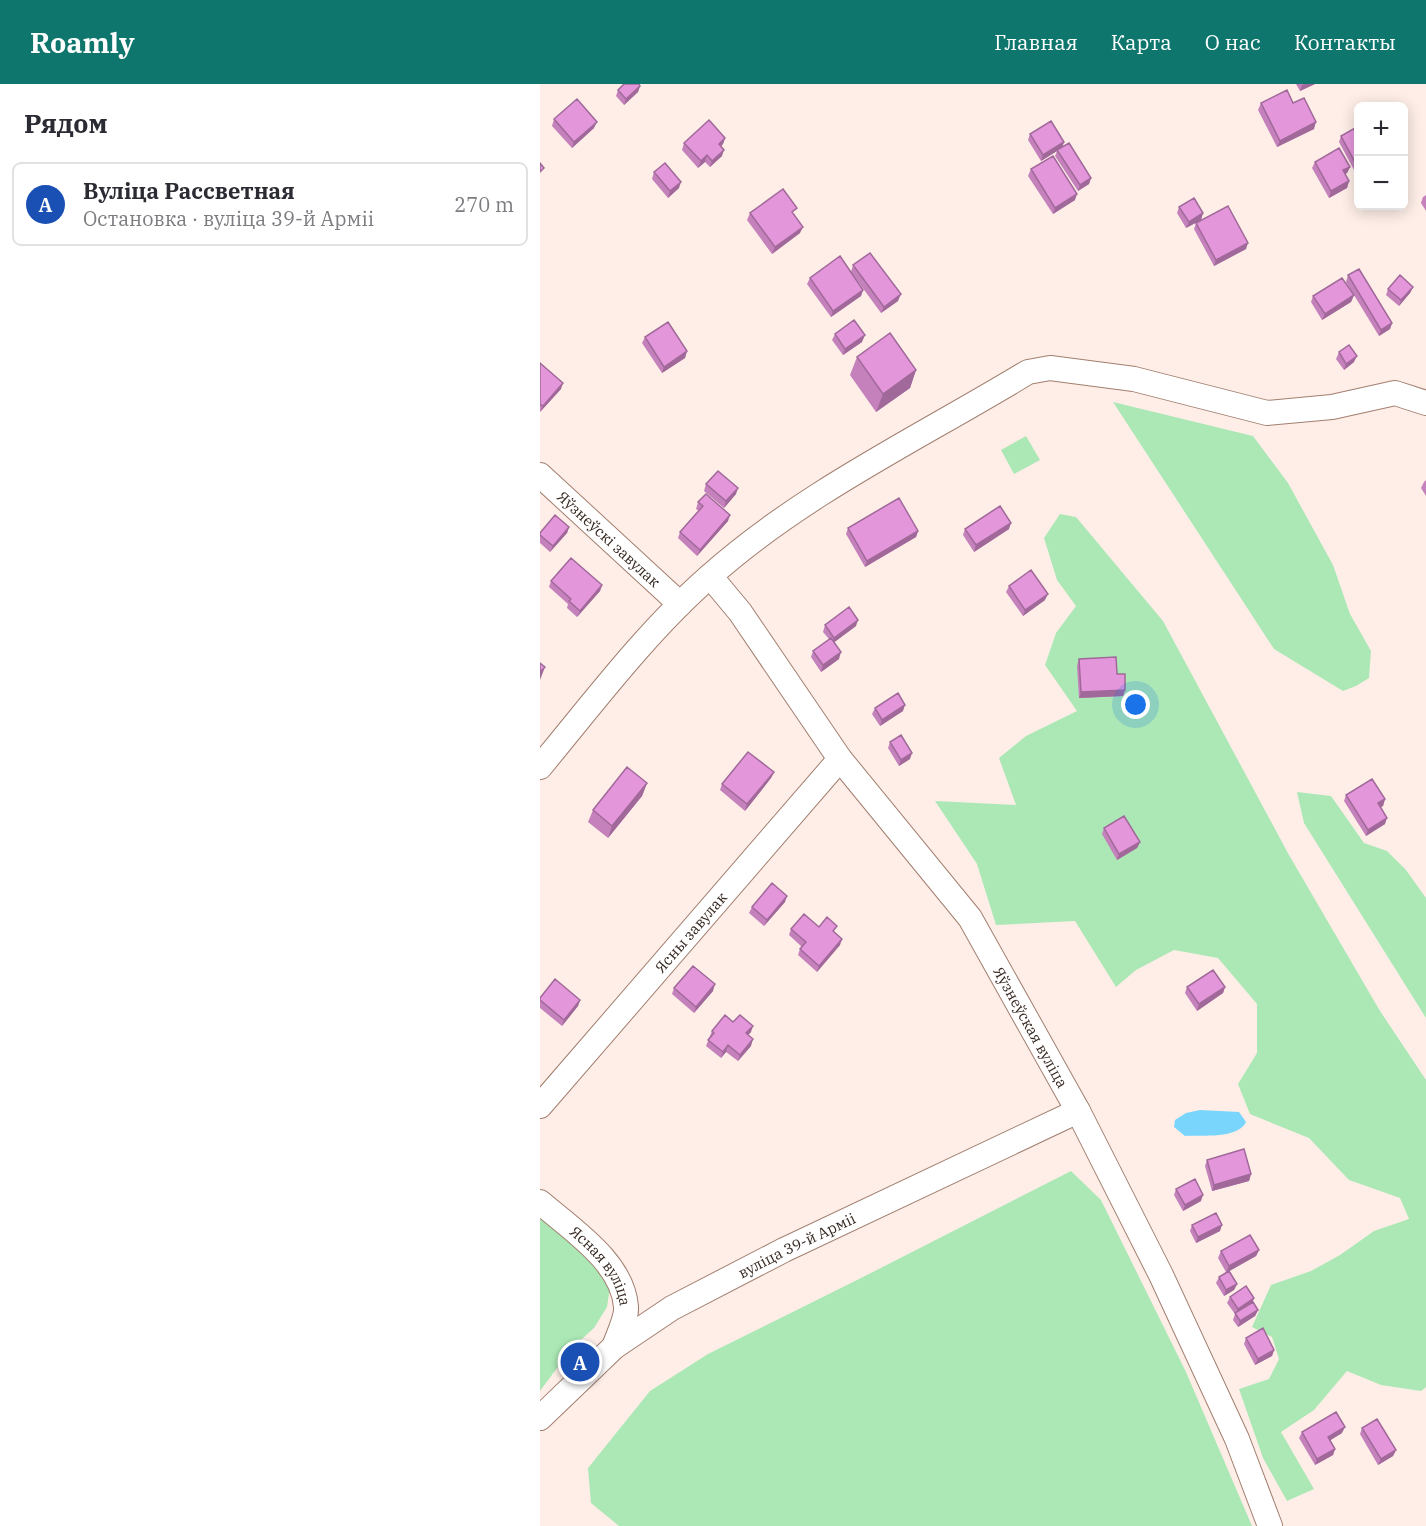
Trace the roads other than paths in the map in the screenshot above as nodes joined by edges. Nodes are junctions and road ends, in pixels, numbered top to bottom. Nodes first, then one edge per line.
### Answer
1 (1426, 403) edge
2 (540, 475) edge
3 (710, 576) junction
4 (680, 604) junction
5 (840, 759) junction
6 (540, 767) edge
7 (540, 1106) edge
8 (1078, 1111) junction
9 (540, 1202) edge
10 (614, 1347) junction
11 (540, 1418) edge
12 (1270, 1526) edge

1 - 3 street
2 - 4 street, Яўзнеўскі завулак
3 - 4 street
3 - 5 street, Яўзнеўская вуліца
4 - 6 street
5 - 7 street, Ясны завулак
5 - 8 street, Яўзнеўская вуліца
8 - 10 street, вуліца 39-й Арміі
8 - 12 street, Яўзнеўская вуліца
9 - 10 street, Ясная вуліца
10 - 11 street, вуліца 39-й Арміі

